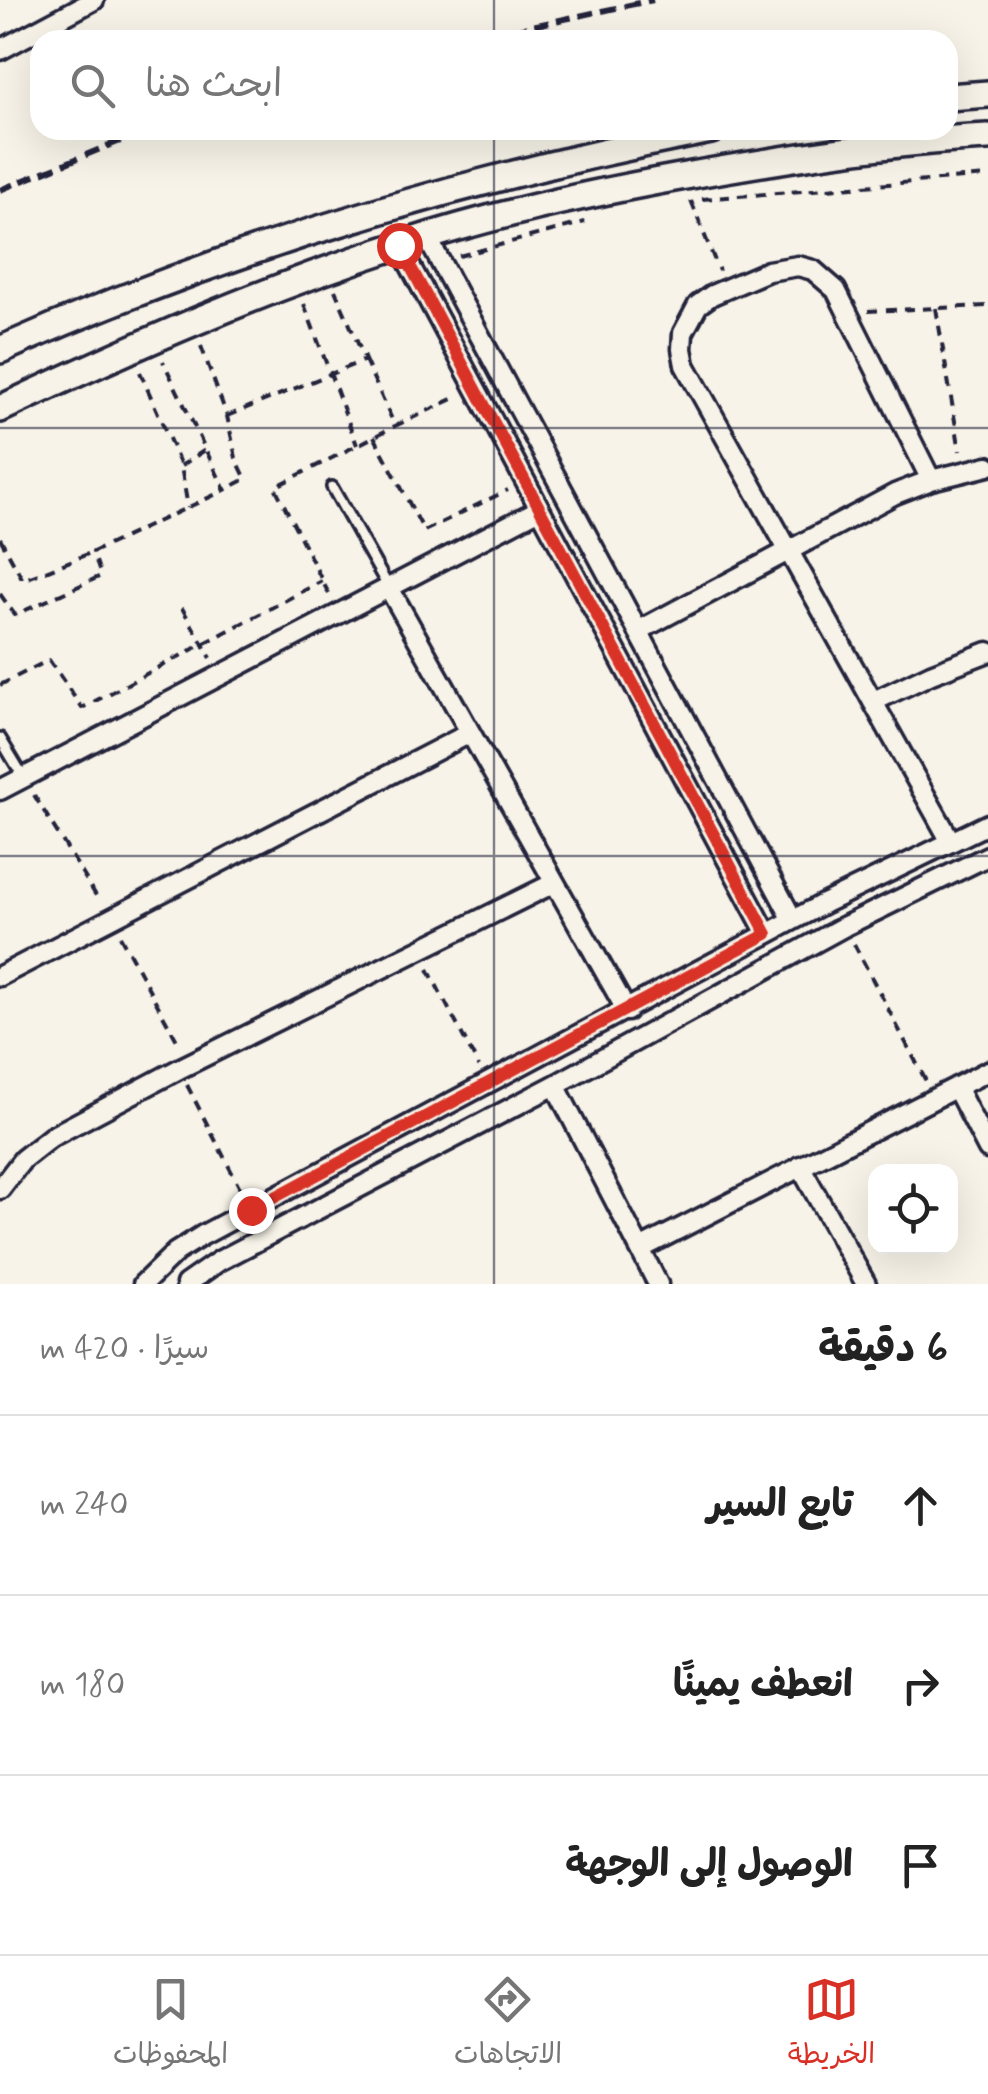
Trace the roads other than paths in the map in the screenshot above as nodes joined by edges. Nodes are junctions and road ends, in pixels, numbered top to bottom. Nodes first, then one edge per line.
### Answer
1 (94, 0) edge
2 (38, 30) edge
3 (30, 34) edge
4 (0, 50) edge
5 (988, 94) edge
6 (958, 96) edge
7 (988, 137) edge
8 (663, 140) edge
9 (954, 140) edge
10 (958, 140) edge
11 (427, 237) junction
12 (399, 245) junction
13 (0, 350) edge
14 (0, 408) edge
15 (988, 466) edge
16 (931, 480) junction
17 (332, 487) dead end
18 (540, 510) junction
19 (789, 550) junction
20 (389, 588) junction
21 (638, 631) junction
22 (988, 652) edge
23 (874, 702) junction
24 (470, 733) junction
25 (0, 738) edge
26 (24, 778) junction
27 (0, 790) edge
28 (988, 824) edge
29 (950, 840) junction
30 (988, 856) edge
31 (554, 882) junction
32 (861, 885) junction
33 (875, 911) junction
34 (793, 920) junction
35 (767, 934) junction
36 (0, 976) edge
37 (626, 1011) junction
38 (988, 1071) edge
39 (556, 1085) junction
40 (956, 1087) junction
41 (370, 1147) junction
42 (988, 1149) edge
43 (800, 1166) junction
44 (385, 1174) junction
45 (0, 1189) edge
46 (640, 1249) junction
47 (143, 1284) edge
48 (186, 1284) edge
49 (658, 1284) edge
50 (866, 1284) edge

1 - 2 street
3 - 4 street
5 - 6 street
7 - 10 street
8 - 13 street
9 - 11 street
11 - 12 street
11 - 21 street
12 - 14 street
12 - 18 street
15 - 16 street
16 - 19 street
16 - 19 street
17 - 20 lane
18 - 20 street
18 - 35 street
19 - 21 street
19 - 23 street
20 - 24 street
20 - 26 street
21 - 34 street
22 - 23 street
23 - 29 street
24 - 31 street
24 - 36 street
25 - 26 lane
26 - 27 street
28 - 29 street
29 - 32 street
30 - 33 street
31 - 37 street
31 - 45 street
32 - 33 street
32 - 34 street
33 - 39 street
34 - 35 street
35 - 37 street
37 - 41 street
38 - 40 street
39 - 44 street
39 - 46 street
40 - 42 street
40 - 43 street
41 - 44 street
41 - 47 street
43 - 46 street
43 - 50 street
44 - 48 street
46 - 49 street

